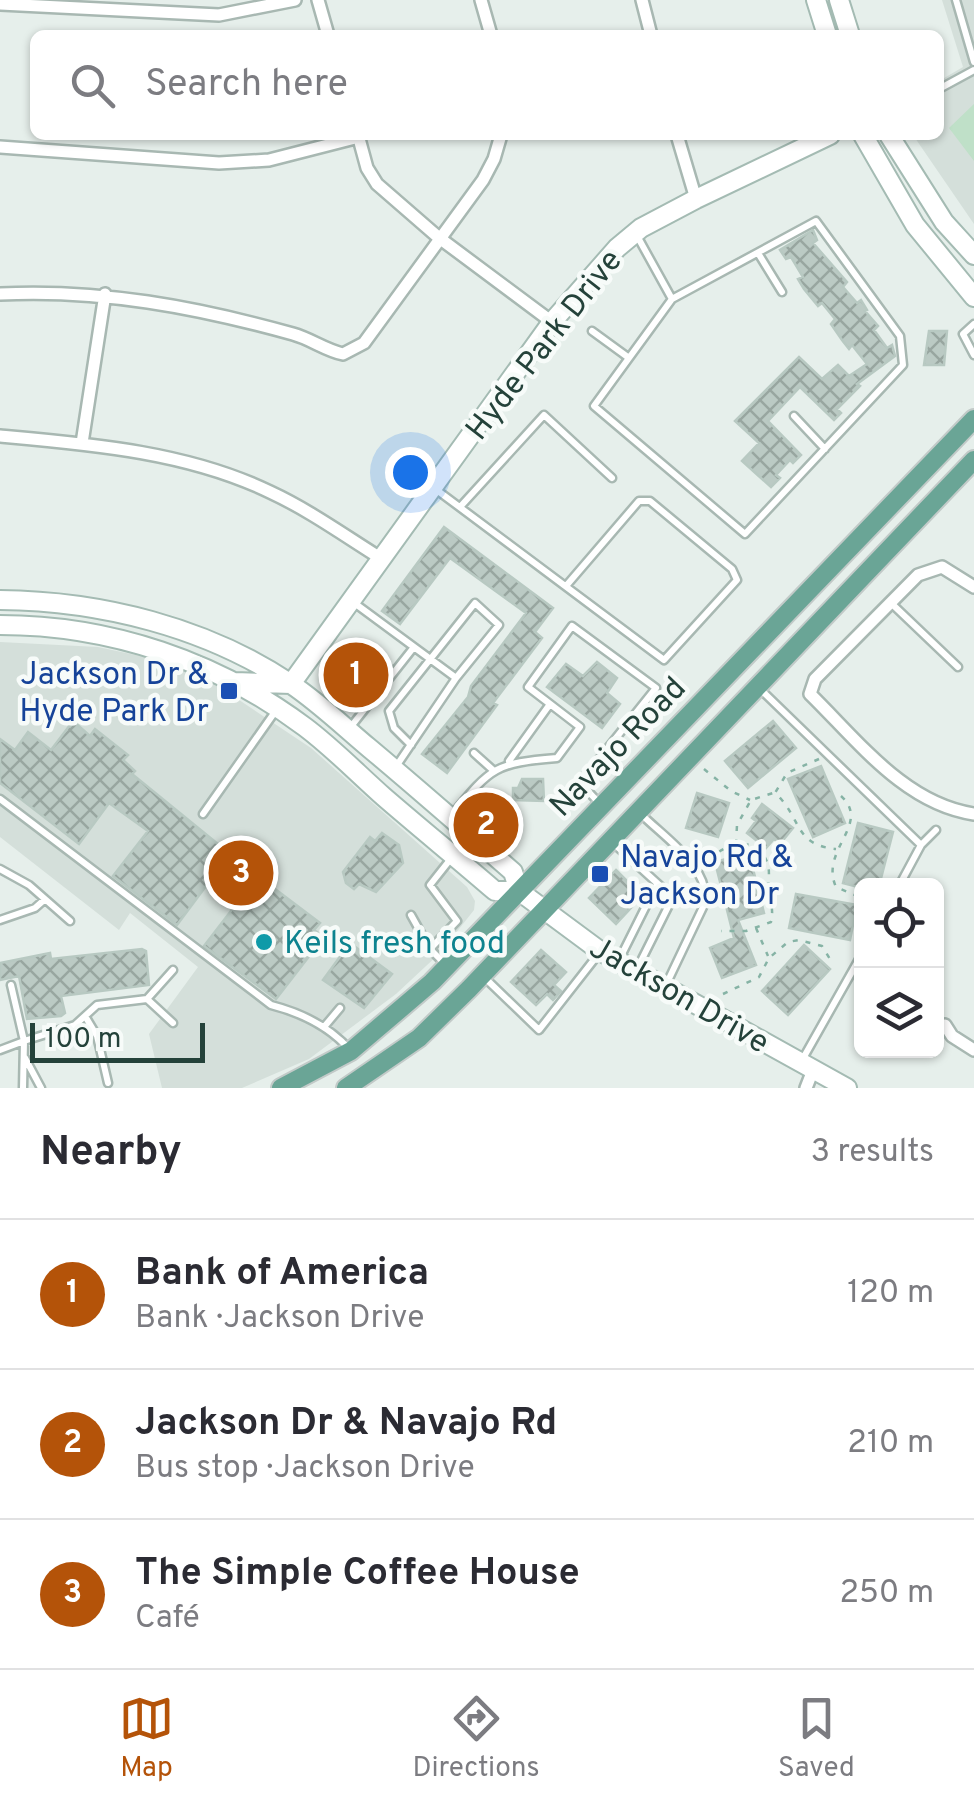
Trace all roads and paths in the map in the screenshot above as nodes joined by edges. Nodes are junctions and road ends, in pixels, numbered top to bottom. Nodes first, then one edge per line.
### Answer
1 (294, 0) edge
2 (318, 0) edge
3 (481, 0) edge
4 (642, 0) edge
5 (816, 0) edge
6 (839, 0) edge
7 (956, 0) edge
8 (0, 4) edge
9 (327, 30) edge
10 (490, 30) edge
11 (651, 30) edge
12 (825, 30) edge
13 (848, 30) edge
14 (974, 62) edge
15 (974, 70) edge
16 (944, 86) edge
17 (343, 140) edge
18 (359, 140) edge
19 (500, 140) edge
20 (678, 140) edge
21 (820, 140) edge
22 (866, 140) edge
23 (892, 140) edge
24 (0, 148) edge
25 (696, 199) junction
26 (635, 233) junction
27 (438, 237) junction
28 (758, 252) junction
29 (974, 255) edge
30 (782, 292) dead end
31 (0, 294) edge
32 (105, 294) junction
33 (974, 297) edge
34 (672, 300) junction
35 (552, 322) junction
36 (974, 324) edge
37 (592, 332) dead end
38 (974, 355) edge
39 (629, 358) junction
40 (794, 416) dead end
41 (974, 419) edge
42 (0, 436) edge
43 (82, 444) junction
44 (825, 448) junction
45 (974, 460) edge
46 (612, 478) dead end
47 (434, 487) junction
48 (460, 507) junction
49 (382, 559) junction
50 (566, 586) junction
51 (974, 588) edge
52 (0, 600) edge
53 (351, 601) junction
54 (890, 602) junction
55 (0, 625) edge
56 (414, 647) junction
57 (429, 658) junction
58 (958, 667) dead end
59 (456, 678) junction
60 (234, 682) junction
61 (291, 684) junction
62 (759, 688) junction
63 (314, 701) junction
64 (550, 704) junction
65 (278, 708) junction
66 (348, 730) junction
67 (411, 745) junction
68 (474, 753) dead end
69 (819, 759) dead end
70 (509, 762) junction
71 (395, 768) junction
72 (704, 768) dead end
73 (494, 770) junction
74 (775, 792) junction
75 (841, 796) dead end
76 (0, 799) edge
77 (751, 800) junction
78 (602, 806) junction
79 (639, 812) junction
80 (203, 814) dead end
81 (974, 814) edge
82 (451, 817) junction
83 (936, 830) dead end
84 (611, 841) junction
85 (736, 844) junction
86 (922, 845) junction
87 (836, 849) junction
88 (454, 855) junction
89 (709, 860) dead end
90 (0, 868) edge
91 (903, 878) edge
92 (658, 884) junction
93 (519, 891) junction
94 (854, 895) edge
95 (44, 900) junction
96 (544, 911) junction
97 (411, 915) dead end
98 (0, 920) edge
99 (70, 921) dead end
100 (756, 928) junction
101 (721, 930) dead end
102 (430, 949) junction
103 (600, 952) junction
104 (768, 958) junction
105 (618, 962) junction
106 (833, 964) dead end
107 (447, 966) junction
108 (855, 968) edge
109 (173, 970) dead end
110 (635, 972) junction
111 (482, 975) junction
112 (11, 985) dead end
113 (665, 988) junction
114 (723, 994) dead end
115 (148, 999) junction
116 (340, 1008) dead end
117 (85, 1016) junction
118 (173, 1023) dead end
119 (944, 1025) dead end
120 (324, 1026) junction
121 (24, 1041) junction
122 (0, 1050) edge
123 (974, 1050) edge
124 (351, 1051) junction
125 (24, 1056) junction
126 (807, 1066) junction
127 (108, 1083) dead end
128 (23, 1088) edge
129 (40, 1088) edge
130 (281, 1088) edge
131 (346, 1088) edge
132 (806, 1088) edge
133 (847, 1088) edge

1 - 8 street
2 - 9 street
3 - 10 street
4 - 11 street
5 - 12 main road
6 - 13 main road
7 - 14 lane
15 - 16 lane
17 - 24 street
18 - 27 street
19 - 27 street
20 - 25 street
21 - 25 main road, Hyde Park Drive
22 - 33 main road
23 - 29 main road
25 - 26 main road, Hyde Park Drive
26 - 34 lane
26 - 35 main road, Hyde Park Drive
27 - 32 street
27 - 35 street
28 - 30 lane
28 - 34 lane
28 - 44 lane
31 - 32 street
32 - 43 street
34 - 39 lane
35 - 47 main road, Hyde Park Drive
36 - 38 lane
37 - 39 lane
39 - 44 lane
40 - 44 lane
41 - 78 main road, Navajo Road
42 - 43 street
43 - 49 street
45 - 62 main road, Navajo Road
46 - 48 lane
47 - 48 lane
47 - 49 main road, Hyde Park Drive
48 - 50 lane
49 - 53 main road, Hyde Park Drive
50 - 50 lane
51 - 54 street
52 - 61 main road, Jackson Drive
53 - 56 lane
53 - 61 main road, Hyde Park Drive
54 - 58 lane
54 - 81 street
55 - 60 main road, Jackson Drive
56 - 57 lane
56 - 66 lane
57 - 59 lane
57 - 59 lane
57 - 67 lane
59 - 67 lane
60 - 61 main road
60 - 65 main road, Jackson Drive
61 - 63 main road, Jackson Drive
62 - 79 main road, Navajo Road
62 - 86 lane
63 - 65 main road
63 - 66 main road, Jackson Drive
64 - 70 lane
64 - 70 lane
64 - 78 lane
65 - 80 lane
65 - 88 main road, Jackson Drive
66 - 71 main road, Jackson Drive
67 - 71 lane
68 - 73 lane
69 - 74 path
70 - 73 lane
71 - 82 main road, Jackson Drive
72 - 77 path
73 - 82 lane
74 - 77 path
74 - 87 path
75 - 87 path
76 - 120 lane
77 - 85 path
78 - 93 main road, Navajo Road
79 - 84 main road, Navajo Road
79 - 113 lane
82 - 93 main road, Jackson Drive
83 - 86 lane
84 - 92 lane
84 - 96 main road, Navajo Road
85 - 89 path
85 - 100 path
86 - 91 lane
87 - 94 path
88 - 93 main road, Jackson Drive
88 - 102 lane
90 - 95 lane
92 - 105 lane
92 - 110 lane
93 - 96 main road, Jackson Drive
93 - 107 main road, Navajo Road
95 - 98 lane
95 - 99 lane
96 - 103 main road, Jackson Drive
96 - 111 main road, Navajo Road
97 - 102 lane
100 - 101 path
100 - 104 path
102 - 107 lane
103 - 105 main road, Jackson Drive
103 - 111 lane
104 - 106 path
104 - 114 path
105 - 110 main road, Jackson Drive
107 - 124 main road, Navajo Road
108 - 126 lane
109 - 115 lane
110 - 113 main road, Jackson Drive
111 - 131 main road, Navajo Road
112 - 121 lane
113 - 126 main road, Jackson Drive
115 - 117 lane
115 - 118 lane
116 - 120 lane
117 - 121 lane
117 - 127 lane
119 - 123 street
120 - 124 lane
121 - 122 lane
121 - 125 lane
124 - 130 main road, Navajo Road
125 - 128 lane
125 - 129 lane
126 - 132 street
126 - 133 main road, Jackson Drive

